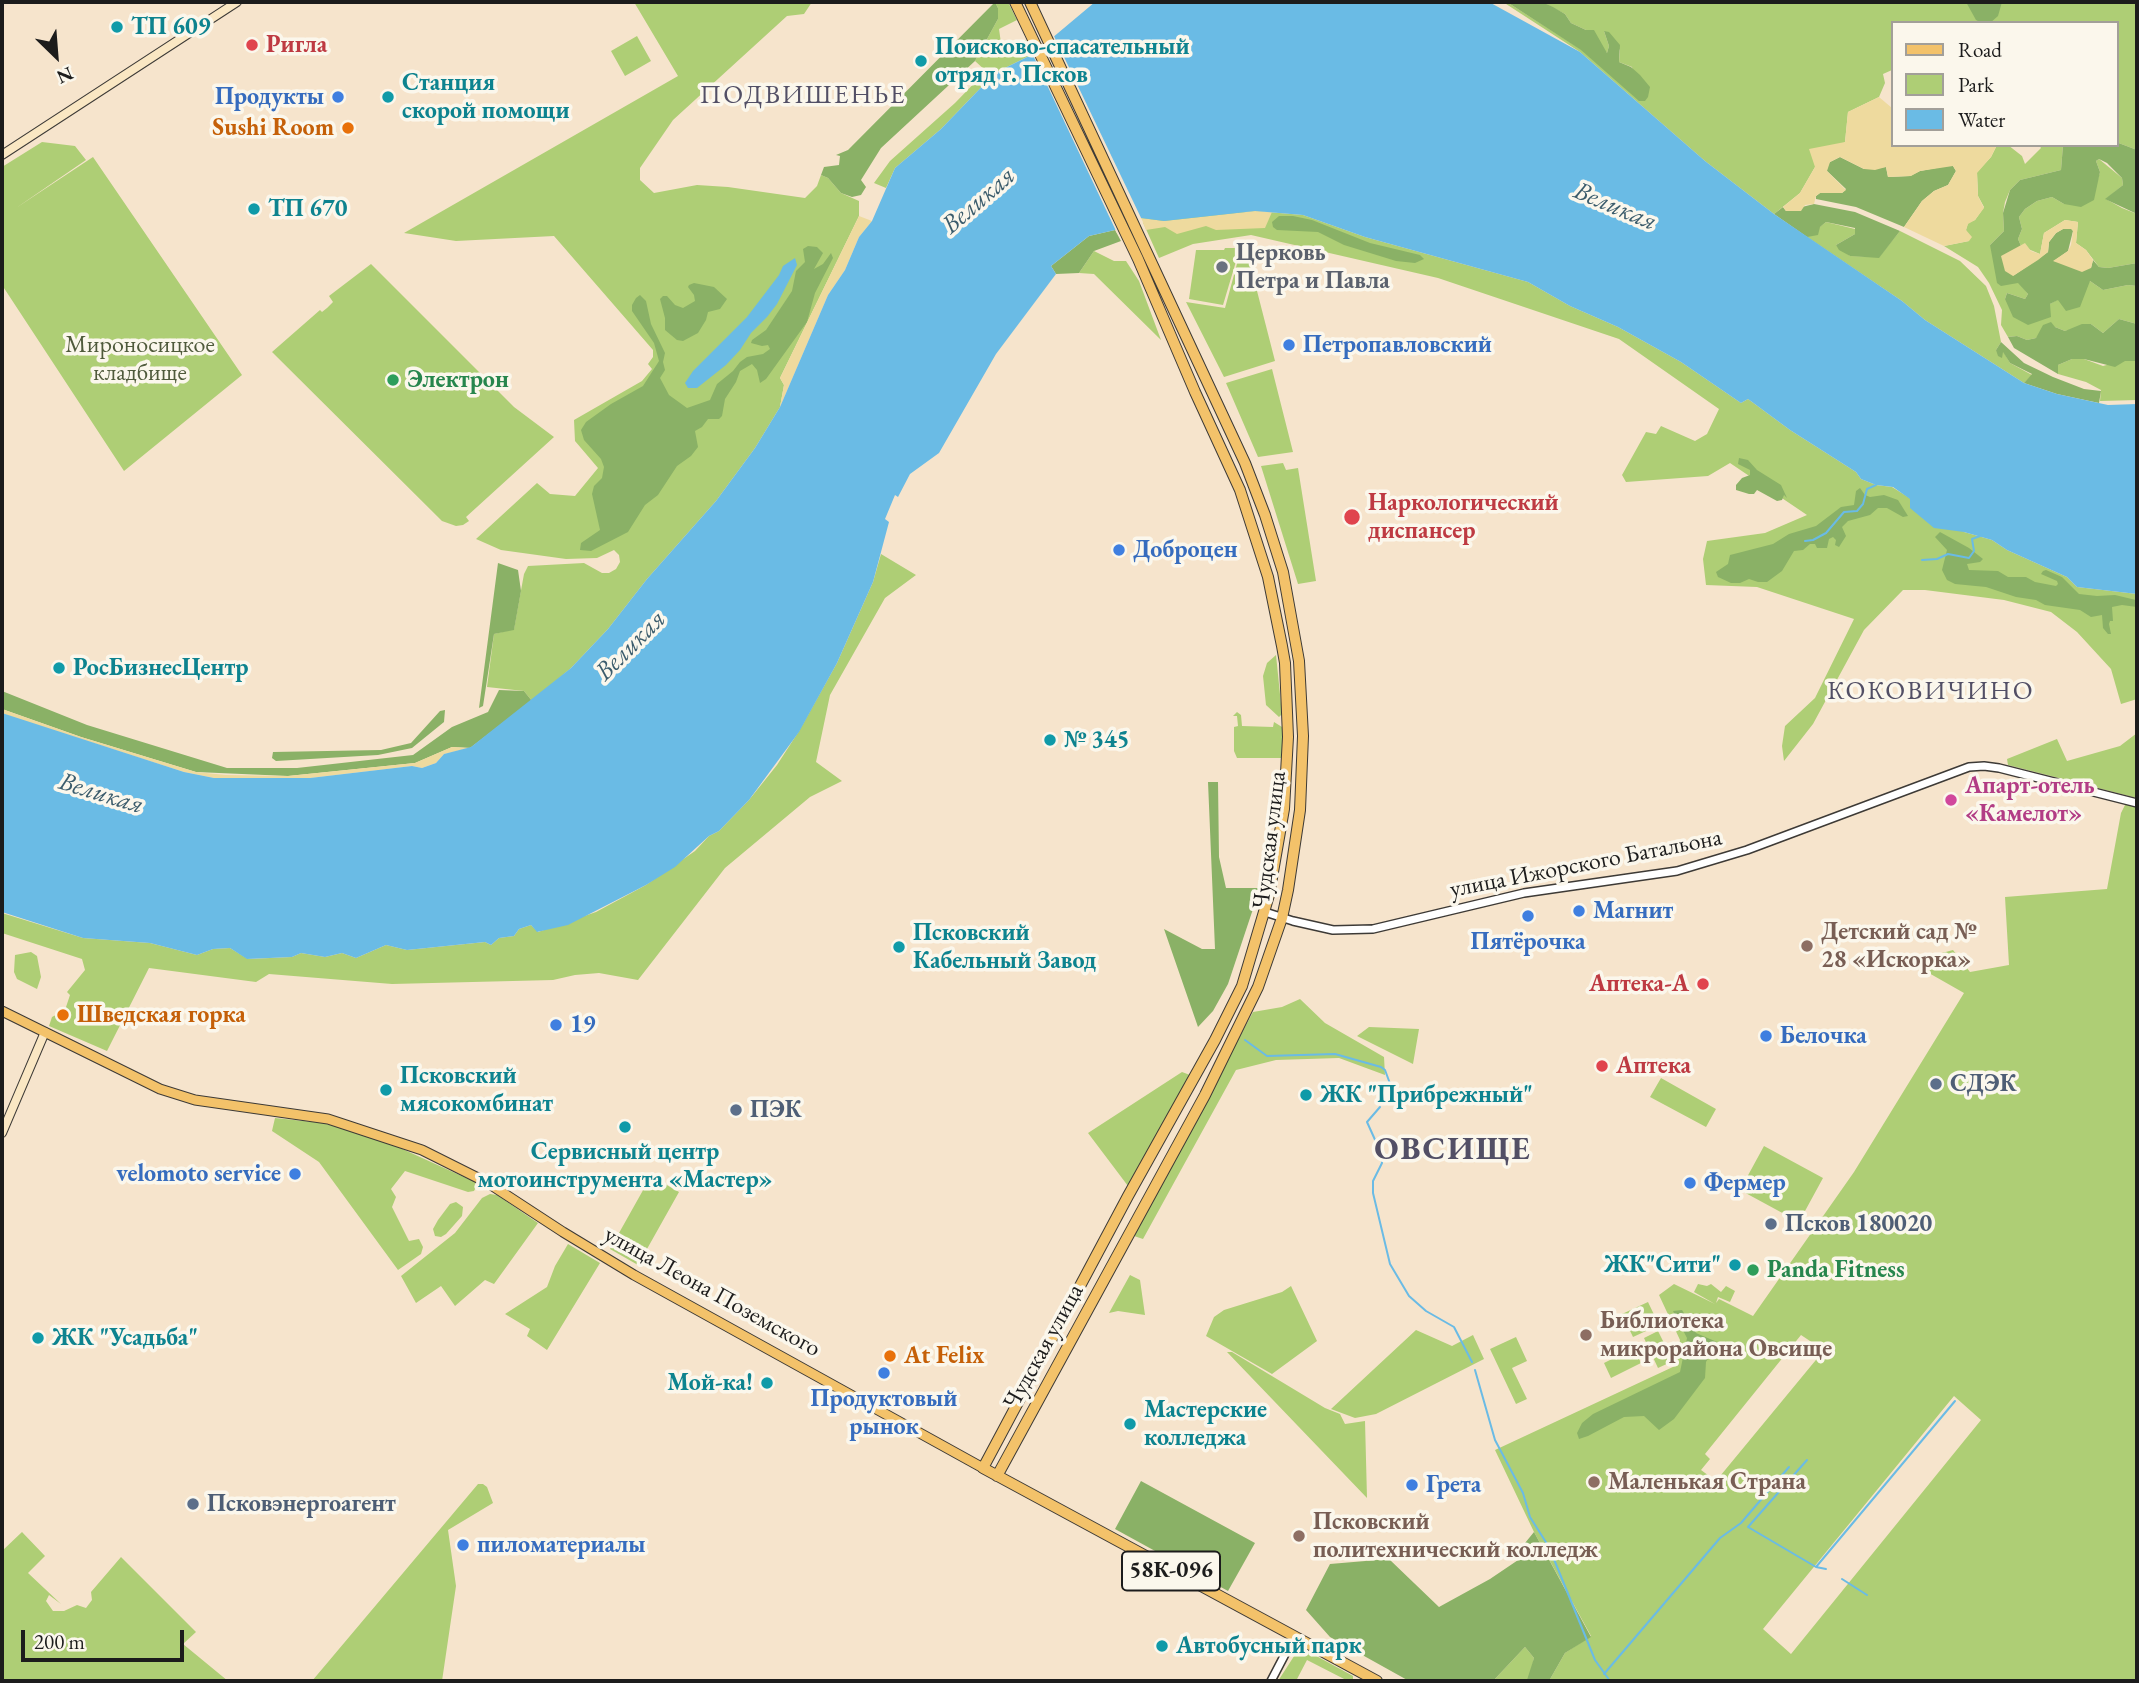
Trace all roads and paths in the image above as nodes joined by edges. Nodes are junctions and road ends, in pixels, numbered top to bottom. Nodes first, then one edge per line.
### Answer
1 (237, 2) edge
2 (1015, 2) edge
3 (1030, 2) edge
4 (2, 155) edge
5 (1265, 515) junction
6 (1250, 519) junction
7 (1276, 549) junction
8 (1261, 554) junction
9 (2137, 803) edge
10 (1265, 912) junction
11 (1282, 918) junction
12 (2, 1011) edge
13 (45, 1032) junction
14 (2, 1133) edge
15 (1142, 1171) junction
16 (1158, 1181) junction
17 (1128, 1196) junction
18 (1147, 1202) junction
19 (983, 1468) junction
20 (997, 1476) junction
21 (1294, 1637) junction
22 (1271, 1681) edge
23 (1377, 1681) edge

1 - 4 main road
2 - 6 highway, Чудская улица
3 - 5 highway, Чудская улица
5 - 6 highway
5 - 7 highway, Чудская улица
6 - 8 highway, Чудская улица
7 - 8 highway
7 - 11 highway, Чудская улица
8 - 10 highway, Чудская улица
9 - 11 street, улица Ижорского Батальона
10 - 11 street, улица Ижорского Батальона
10 - 15 highway, Чудская улица
11 - 16 highway, Чудская улица
12 - 13 main road, улица Леона Поземского
13 - 14 main road
13 - 19 main road, улица Леона Поземского
15 - 16 highway
15 - 17 highway, Чудская улица
16 - 18 highway, Чудская улица
17 - 18 highway
17 - 19 highway, Чудская улица
18 - 20 highway, Чудская улица
19 - 20 highway, улица Леона Поземского / 58К-096
20 - 21 highway, улица Леона Поземского / 58К-096
21 - 22 street
21 - 23 highway, улица Леона Поземского / 58К-096

